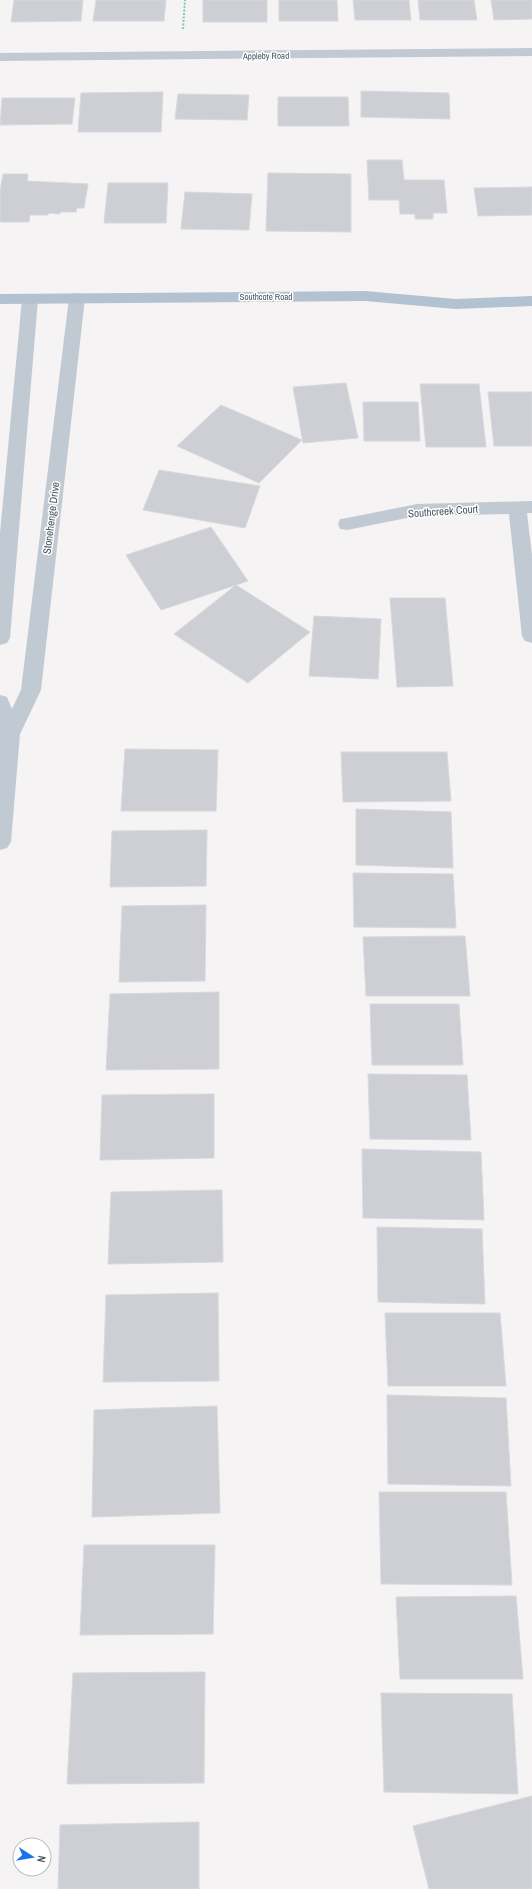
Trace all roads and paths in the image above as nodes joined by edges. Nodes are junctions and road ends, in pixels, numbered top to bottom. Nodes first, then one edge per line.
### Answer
1 (532, 52) edge
2 (0, 57) edge
3 (77, 298) junction
4 (0, 299) edge
5 (30, 299) junction
6 (532, 301) edge
7 (524, 507) edge
8 (347, 524) dead end
9 (532, 636) edge
10 (0, 638) edge
11 (0, 702) edge
12 (10, 734) junction
13 (0, 842) edge

1 - 2 street, Appleby Road
3 - 5 main road, Southcote Road
3 - 6 main road, Southcote Road
3 - 12 street, Stonehenge Drive
4 - 5 main road, Southcote Road
5 - 10 street
7 - 8 street, Southcreek Court
7 - 9 street
11 - 12 street, Stonehenge Drive
12 - 13 street, Stonehenge Drive

